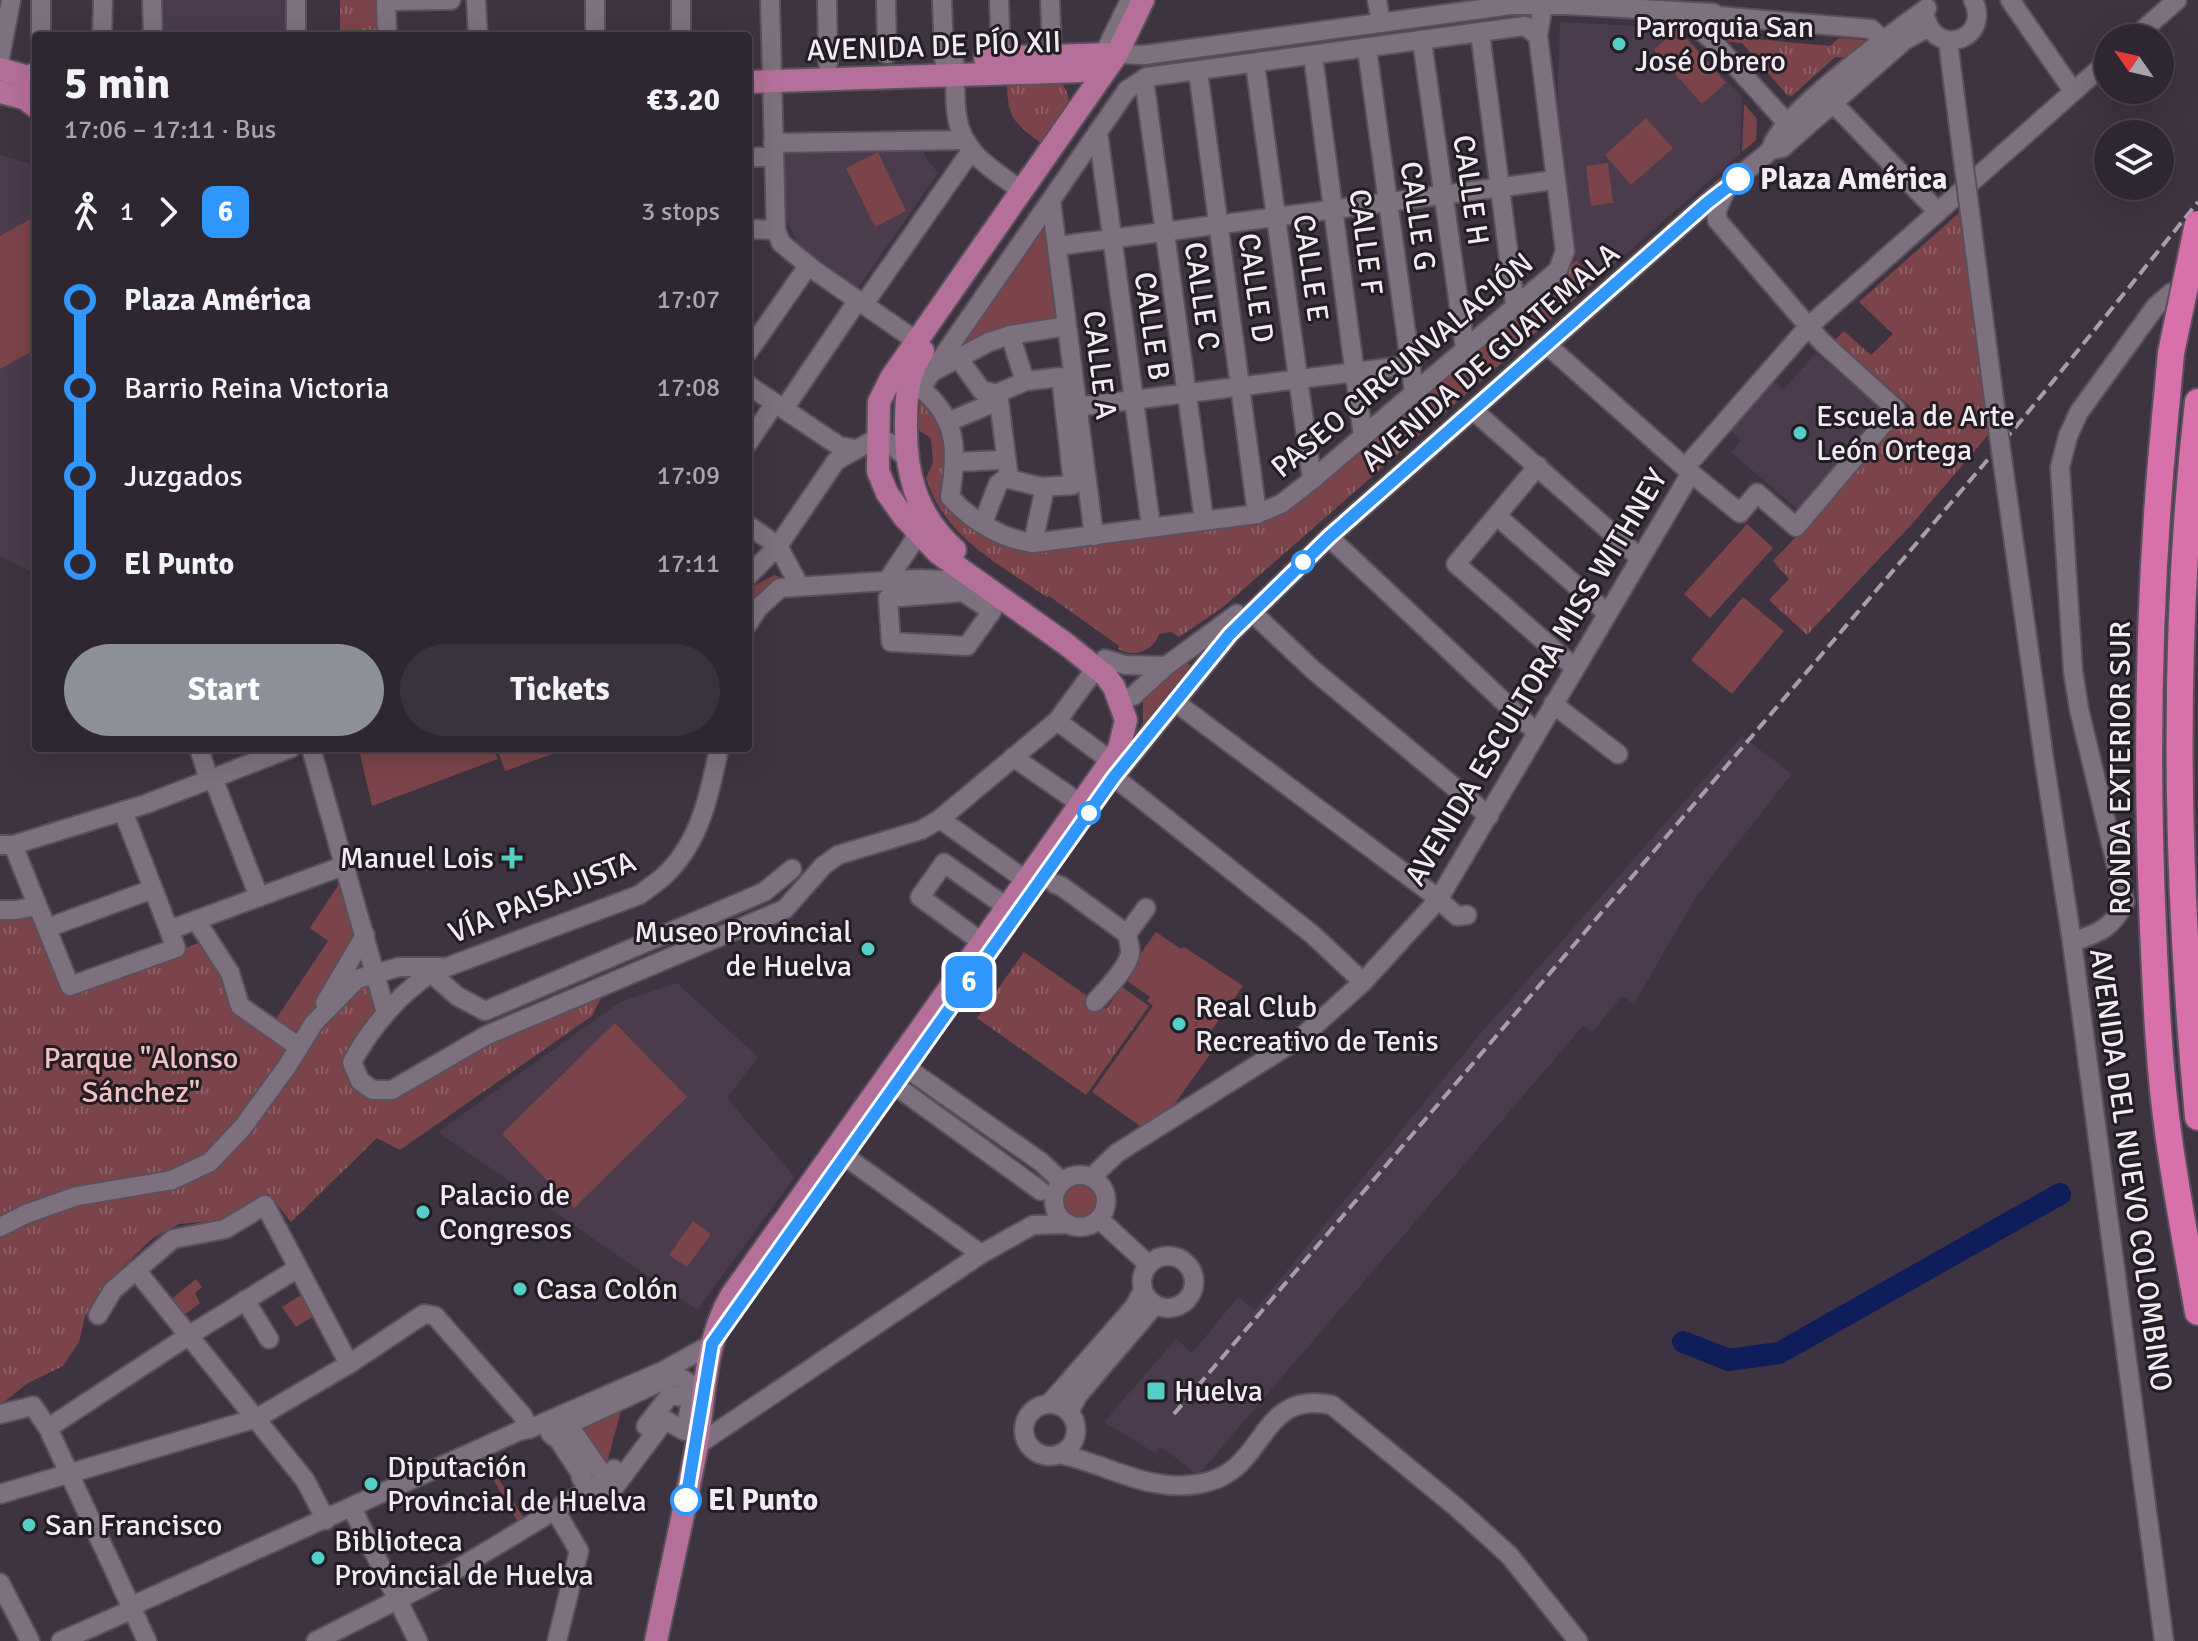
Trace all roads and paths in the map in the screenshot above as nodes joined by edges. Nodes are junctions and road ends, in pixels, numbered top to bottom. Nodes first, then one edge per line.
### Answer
1 (11, 0) edge
2 (41, 0) edge
3 (103, 0) edge
4 (152, 0) edge
5 (296, 0) edge
6 (386, 0) edge
7 (451, 0) edge
8 (476, 0) edge
9 (595, 0) edge
10 (681, 0) edge
11 (770, 0) edge
12 (827, 0) edge
13 (886, 0) edge
14 (942, 0) edge
15 (999, 0) edge
16 (1050, 0) edge
17 (1130, 0) edge
18 (1143, 0) edge
19 (1152, 0) edge
20 (1377, 0) edge
21 (1973, 0) edge
22 (2010, 0) edge
23 (2177, 0) edge
24 (1510, 3) edge
25 (1626, 4) edge
26 (1537, 5) junction
27 (1685, 11) edge
28 (1929, 11) edge
29 (1718, 16) junction
30 (1381, 23) junction
31 (2150, 24) edge
32 (1532, 31) junction
33 (41, 32) edge
34 (102, 32) edge
35 (153, 32) edge
36 (296, 32) edge
37 (387, 32) edge
38 (478, 32) edge
39 (595, 32) edge
40 (681, 32) edge
41 (1480, 33) junction
42 (1711, 39) junction
43 (1883, 40) junction
44 (1422, 41) junction
45 (1948, 41) junction
46 (1367, 49) junction
47 (887, 54) dead end
48 (1112, 56) junction
49 (1313, 56) junction
50 (1001, 57) junction
51 (0, 58) edge
52 (1052, 63) junction
53 (828, 64) junction
54 (1255, 64) junction
55 (951, 65) junction
56 (752, 68) edge
57 (0, 69) edge
58 (1198, 71) junction
59 (2094, 73) edge
60 (771, 74) junction
61 (1866, 74) junction
62 (1144, 79) junction
63 (752, 81) edge
64 (2073, 91) junction
65 (0, 92) edge
66 (32, 94) edge
67 (32, 95) edge
68 (1826, 109) junction
69 (1077, 112) junction
70 (1786, 122) junction
71 (1098, 132) junction
72 (968, 145) junction
73 (773, 150) junction
74 (1771, 150) junction
75 (752, 156) edge
76 (1550, 180) junction
77 (1500, 187) junction
78 (1021, 190) junction
79 (1726, 190) junction
80 (1444, 195) junction
81 (1051, 201) junction
82 (1388, 202) junction
83 (1333, 209) junction
84 (1938, 212) junction
85 (1276, 217) junction
86 (2198, 224) edge
87 (1219, 225) junction
88 (752, 229) edge
89 (776, 230) junction
90 (1165, 232) junction
91 (1113, 239) junction
92 (1057, 246) junction
93 (808, 266) junction
94 (2198, 282) edge
95 (861, 302) junction
96 (1515, 305) junction
97 (1067, 326) junction
98 (1808, 327) junction
99 (1010, 335) junction
100 (915, 340) junction
101 (1547, 345) junction
102 (752, 346) edge
103 (1465, 348) junction
104 (959, 359) junction
105 (1411, 365) junction
106 (936, 370) junction
107 (1061, 371) dead end
108 (1354, 372) junction
109 (1024, 378) junction
110 (1298, 379) junction
111 (1241, 387) junction
112 (752, 388) edge
113 (1414, 391) junction
114 (1187, 393) junction
115 (992, 398) junction
116 (1134, 400) junction
117 (879, 402) junction
118 (2198, 402) edge
119 (779, 406) junction
120 (1077, 407) junction
121 (1473, 410) junction
122 (948, 422) junction
123 (1363, 436) junction
124 (752, 438) edge
125 (877, 438) junction
126 (856, 449) junction
127 (905, 457) junction
128 (1002, 460) junction
129 (956, 462) junction
130 (1538, 466) junction
131 (1690, 467) junction
132 (1312, 480) junction
133 (1002, 481) junction
134 (1074, 488) junction
135 (1044, 492) junction
136 (922, 510) junction
137 (1257, 514) junction
138 (1497, 516) junction
139 (1204, 520) junction
140 (983, 523) junction
141 (1151, 527) junction
142 (752, 528) edge
143 (916, 533) junction
144 (1094, 536) junction
145 (1329, 537) junction
146 (1033, 543) junction
147 (778, 546) junction
148 (1640, 558) junction
149 (752, 572) edge
150 (977, 581) junction
151 (799, 585) junction
152 (888, 589) junction
153 (1252, 612) junction
154 (1607, 613) junction
155 (752, 618) edge
156 (1100, 663) junction
157 (1166, 666) junction
158 (1575, 668) junction
159 (1126, 698) junction
160 (1175, 702) junction
161 (1553, 704) junction
162 (1057, 721) junction
163 (1537, 733) junction
164 (201, 752) edge
165 (281, 752) edge
166 (312, 752) edge
167 (718, 752) edge
168 (1618, 754) dead end
169 (1013, 757) junction
170 (1112, 769) junction
171 (211, 779) junction
172 (1081, 804) junction
173 (123, 811) junction
174 (1489, 816) junction
175 (940, 819) junction
176 (7, 845) edge
177 (343, 866) junction
178 (792, 869) dead end
179 (1027, 881) junction
180 (1055, 884) dead end
181 (153, 889) junction
182 (259, 897) junction
183 (1438, 900) junction
184 (37, 906) junction
185 (1008, 908) junction
186 (1146, 908) dead end
187 (0, 910) edge
188 (1467, 915) dead end
189 (196, 920) junction
190 (47, 928) junction
191 (1127, 934) junction
192 (365, 935) junction
193 (173, 939) junction
194 (2072, 942) junction
195 (983, 943) junction
196 (436, 970) junction
197 (376, 973) junction
198 (1363, 982) junction
199 (1095, 1002) dead end
200 (386, 1013) junction
201 (314, 1023) junction
202 (299, 1047) junction
203 (901, 1072) junction
204 (2198, 1117) edge
205 (846, 1157) junction
206 (1092, 1177) junction
207 (1052, 1190) junction
208 (1099, 1219) junction
209 (1068, 1224) junction
210 (1033, 1225) junction
211 (0, 1227) edge
212 (981, 1254) junction
213 (1148, 1264) junction
214 (298, 1268) junction
215 (136, 1270) junction
216 (1149, 1298) junction
217 (245, 1300) junction
218 (2198, 1312) edge
219 (98, 1315) dead end
220 (188, 1336) junction
221 (269, 1339) dead end
222 (712, 1344) junction
223 (349, 1364) junction
224 (665, 1370) junction
225 (697, 1394) junction
226 (1049, 1404) junction
227 (1069, 1412) junction
228 (0, 1414) edge
229 (257, 1418) junction
230 (48, 1428) junction
231 (529, 1429) junction
232 (1075, 1435) junction
233 (696, 1446) junction
234 (1059, 1454) junction
235 (1099, 1466) junction
236 (69, 1475) junction
237 (600, 1483) junction
238 (0, 1494) edge
239 (352, 1508) junction
240 (555, 1510) junction
241 (326, 1520) junction
242 (0, 1583) edge
243 (397, 1601) junction
244 (131, 1610) junction
245 (30, 1641) edge
246 (61, 1641) edge
247 (147, 1641) edge
248 (316, 1641) edge
249 (418, 1641) edge
250 (557, 1641) edge
251 (656, 1641) edge
252 (1578, 1641) edge
253 (2164, 1641) edge

1 - 51 street
2 - 33 street
3 - 34 street
4 - 35 street
5 - 36 street
6 - 7 street
6 - 37 street
8 - 38 street
9 - 39 street
10 - 40 street
11 - 60 street
12 - 53 street
13 - 47 street
14 - 55 street
15 - 50 street
16 - 52 street
17 - 48 street
18 - 48 main road
19 - 48 main road
20 - 30 street
21 - 45 street
22 - 64 street
23 - 31 street
24 - 26 street
24 - 30 street
25 - 26 street
25 - 27 street
26 - 32 street
27 - 29 street
27 - 42 street
28 - 43 street, AVENIDA DE GUATEMALA
28 - 45 street
28 - 61 street, AVENIDA DE GUATEMALA
29 - 42 street
29 - 43 street
30 - 48 street
32 - 41 street
32 - 76 street
41 - 44 street
41 - 77 street
42 - 70 street
43 - 61 street, AVENIDA DE GUATEMALA
43 - 70 street, AVENIDA DE GUATEMALA
44 - 46 street
44 - 80 street, CALLE H
45 - 194 street, AVENIDA DEL NUEVO COLOMBINO, bridge
46 - 49 street
46 - 82 street, CALLE G
48 - 52 main road, AVENIDA DE PÍO XII
48 - 69 main road
48 - 127 main road
49 - 54 street
49 - 83 street, CALLE F
50 - 52 main road, AVENIDA DE PÍO XII
50 - 55 main road, AVENIDA DE PÍO XII
52 - 55 main road, AVENIDA DE PÍO XII
52 - 69 main road
53 - 55 main road, AVENIDA DE PÍO XII
53 - 60 main road, AVENIDA DE PÍO XII
54 - 58 street
54 - 85 street, CALLE E
55 - 60 main road, AVENIDA DE PÍO XII
55 - 72 street
56 - 60 main road, AVENIDA DE PÍO XII
57 - 66 main road
58 - 62 street
58 - 87 street, CALLE D
59 - 64 street, AVENIDA ESCULTORA MISS WITHNEY
60 - 63 main road, AVENIDA DE PÍO XII
60 - 73 street
61 - 68 street, AVENIDA DE GUATEMALA
62 - 71 street
62 - 90 street, CALLE C
64 - 84 street, AVENIDA ESCULTORA MISS WITHNEY
65 - 67 main road
68 - 70 street, AVENIDA DE GUATEMALA
68 - 74 street, AVENIDA DE GUATEMALA
68 - 84 street
69 - 78 main road
70 - 74 street, AVENIDA DE GUATEMALA
71 - 81 street
71 - 91 street, CALLE B
72 - 73 street
72 - 78 street
72 - 95 street
73 - 75 street
73 - 89 street
74 - 79 street, AVENIDA DE GUATEMALA
76 - 77 street
76 - 96 street, PASEO CIRCUNVALACIÓN
77 - 80 street
77 - 96 street
78 - 100 main road
79 - 98 street
79 - 101 street, AVENIDA DE GUATEMALA
80 - 82 street
80 - 103 street, CALLE H
81 - 92 street, CALLE A
81 - 106 street
82 - 83 street
82 - 105 street, CALLE G
83 - 85 street
83 - 108 street, CALLE F
84 - 98 street, AVENIDA ESCULTORA MISS WITHNEY
85 - 87 street
85 - 110 street, CALLE E
86 - 218 highway, RONDA EXTERIOR SUR, bridge
87 - 90 street
87 - 111 street, CALLE D
88 - 89 street
89 - 93 street
90 - 91 street
90 - 114 street, CALLE C
91 - 92 street
91 - 116 street, CALLE B
92 - 97 street, CALLE A
93 - 95 street
93 - 102 street
94 - 194 street
95 - 100 street
95 - 119 street
96 - 103 street, PASEO CIRCUNVALACIÓN
97 - 99 street
97 - 120 street, CALLE A
98 - 131 street, AVENIDA ESCULTORA MISS WITHNEY
98 - 131 street
99 - 104 street
99 - 109 street
100 - 117 main road
101 - 121 street, AVENIDA DE GUATEMALA
101 - 131 street
103 - 113 street, PASEO CIRCUNVALACIÓN
104 - 106 street
104 - 115 street
105 - 108 street
105 - 113 street, CALLE G
106 - 122 street
107 - 109 street
108 - 110 street
108 - 123 street, CALLE F
109 - 115 street
110 - 111 street
110 - 132 street, CALLE E
111 - 114 street
111 - 137 street, CALLE D
112 - 119 street
113 - 123 street, PASEO CIRCUNVALACIÓN
114 - 116 street
114 - 139 street, CALLE C
115 - 122 street
115 - 128 street
116 - 120 street
116 - 141 street, CALLE B
117 - 125 main road
117 - 126 street
118 - 204 highway, RONDA EXTERIOR SUR
119 - 124 street
119 - 126 street
120 - 144 street, CALLE A
121 - 130 street
121 - 145 street, AVENIDA DE GUATEMALA
122 - 129 street
123 - 132 street, PASEO CIRCUNVALACIÓN
125 - 126 street
125 - 127 street
125 - 143 main road
126 - 147 street
127 - 136 main road
128 - 129 street
128 - 133 street
129 - 140 street
130 - 138 street
130 - 148 street
131 - 148 street, AVENIDA ESCULTORA MISS WITHNEY
132 - 137 street, PASEO CIRCUNVALACIÓN
133 - 135 street
133 - 140 street
134 - 134 street
134 - 135 street
135 - 146 street
136 - 143 street
136 - 156 main road
137 - 139 street, PASEO CIRCUNVALACIÓN
138 - 154 street
138 - 158 street
139 - 141 street, PASEO CIRCUNVALACIÓN
140 - 146 street
141 - 144 street, PASEO CIRCUNVALACIÓN
142 - 147 street
143 - 150 main road
143 - 152 street
144 - 146 street, PASEO CIRCUNVALACIÓN
145 - 153 street, AVENIDA DE GUATEMALA
145 - 163 street
147 - 149 street
147 - 151 street
148 - 154 street, AVENIDA ESCULTORA MISS WITHNEY
150 - 152 street
150 - 156 main road
151 - 152 street
151 - 155 street
152 - 152 street
153 - 157 street
153 - 160 street, AVENIDA DE GUATEMALA
153 - 174 street
154 - 158 street, AVENIDA ESCULTORA MISS WITHNEY
156 - 157 street
156 - 159 main road
156 - 162 street
157 - 159 street
158 - 161 street, AVENIDA ESCULTORA MISS WITHNEY
159 - 170 main road
160 - 170 street, AVENIDA DE GUATEMALA
160 - 183 street
161 - 163 street, AVENIDA ESCULTORA MISS WITHNEY
161 - 168 street
162 - 169 street
162 - 170 street
163 - 174 street, AVENIDA ESCULTORA MISS WITHNEY
164 - 171 street
165 - 171 street
166 - 177 street
167 - 196 street, VÍA PAISAJISTA
169 - 172 street
169 - 175 street
170 - 172 main road
170 - 198 street
170 - 203 main road
171 - 173 street
171 - 182 street
172 - 179 main road
173 - 176 street
173 - 181 street
174 - 183 street, AVENIDA ESCULTORA MISS WITHNEY
175 - 179 street
175 - 200 street
176 - 184 street
177 - 182 street
177 - 192 street
178 - 196 street
179 - 185 main road
180 - 191 street
181 - 190 street
181 - 193 street
182 - 189 street
183 - 188 street
183 - 198 street, AVENIDA ESCULTORA MISS WITHNEY
184 - 187 street
184 - 190 street
185 - 195 main road
185 - 195 street
186 - 191 street
189 - 193 street
189 - 202 street
190 - 193 street
191 - 199 street
192 - 197 street
192 - 201 street
194 - 253 street, AVENIDA DEL NUEVO COLOMBINO
195 - 203 main road
196 - 197 street
196 - 200 street
197 - 200 street
197 - 201 street
198 - 206 street, AVENIDA ESCULTORA MISS WITHNEY
201 - 202 street
202 - 211 street
203 - 205 main road
203 - 207 street
203 - 222 main road
205 - 212 street
205 - 222 main road
206 - 207 street
206 - 208 street
207 - 209 street
207 - 210 street
208 - 209 street
208 - 213 street
209 - 210 street
210 - 212 street
212 - 233 street
213 - 216 street
213 - 216 street
214 - 215 street
214 - 217 street
214 - 223 street
215 - 219 street
215 - 220 street
216 - 226 street
216 - 227 street
217 - 220 street
217 - 221 street
220 - 229 street
220 - 230 street
222 - 224 street
222 - 225 main road
223 - 229 street
223 - 231 street
224 - 225 street
224 - 231 street
225 - 233 main road
225 - 237 street
226 - 227 street
226 - 234 street
227 - 232 street
228 - 230 street
229 - 236 street
229 - 241 street
230 - 236 street
231 - 239 street
232 - 234 street
232 - 235 street
233 - 251 main road
234 - 235 street
235 - 252 street
236 - 238 street
236 - 244 street
237 - 237 street
237 - 240 street
239 - 241 street
239 - 243 street
240 - 243 street
240 - 250 street
241 - 244 street
242 - 245 street
243 - 248 street
243 - 249 street
244 - 246 street
244 - 247 street

